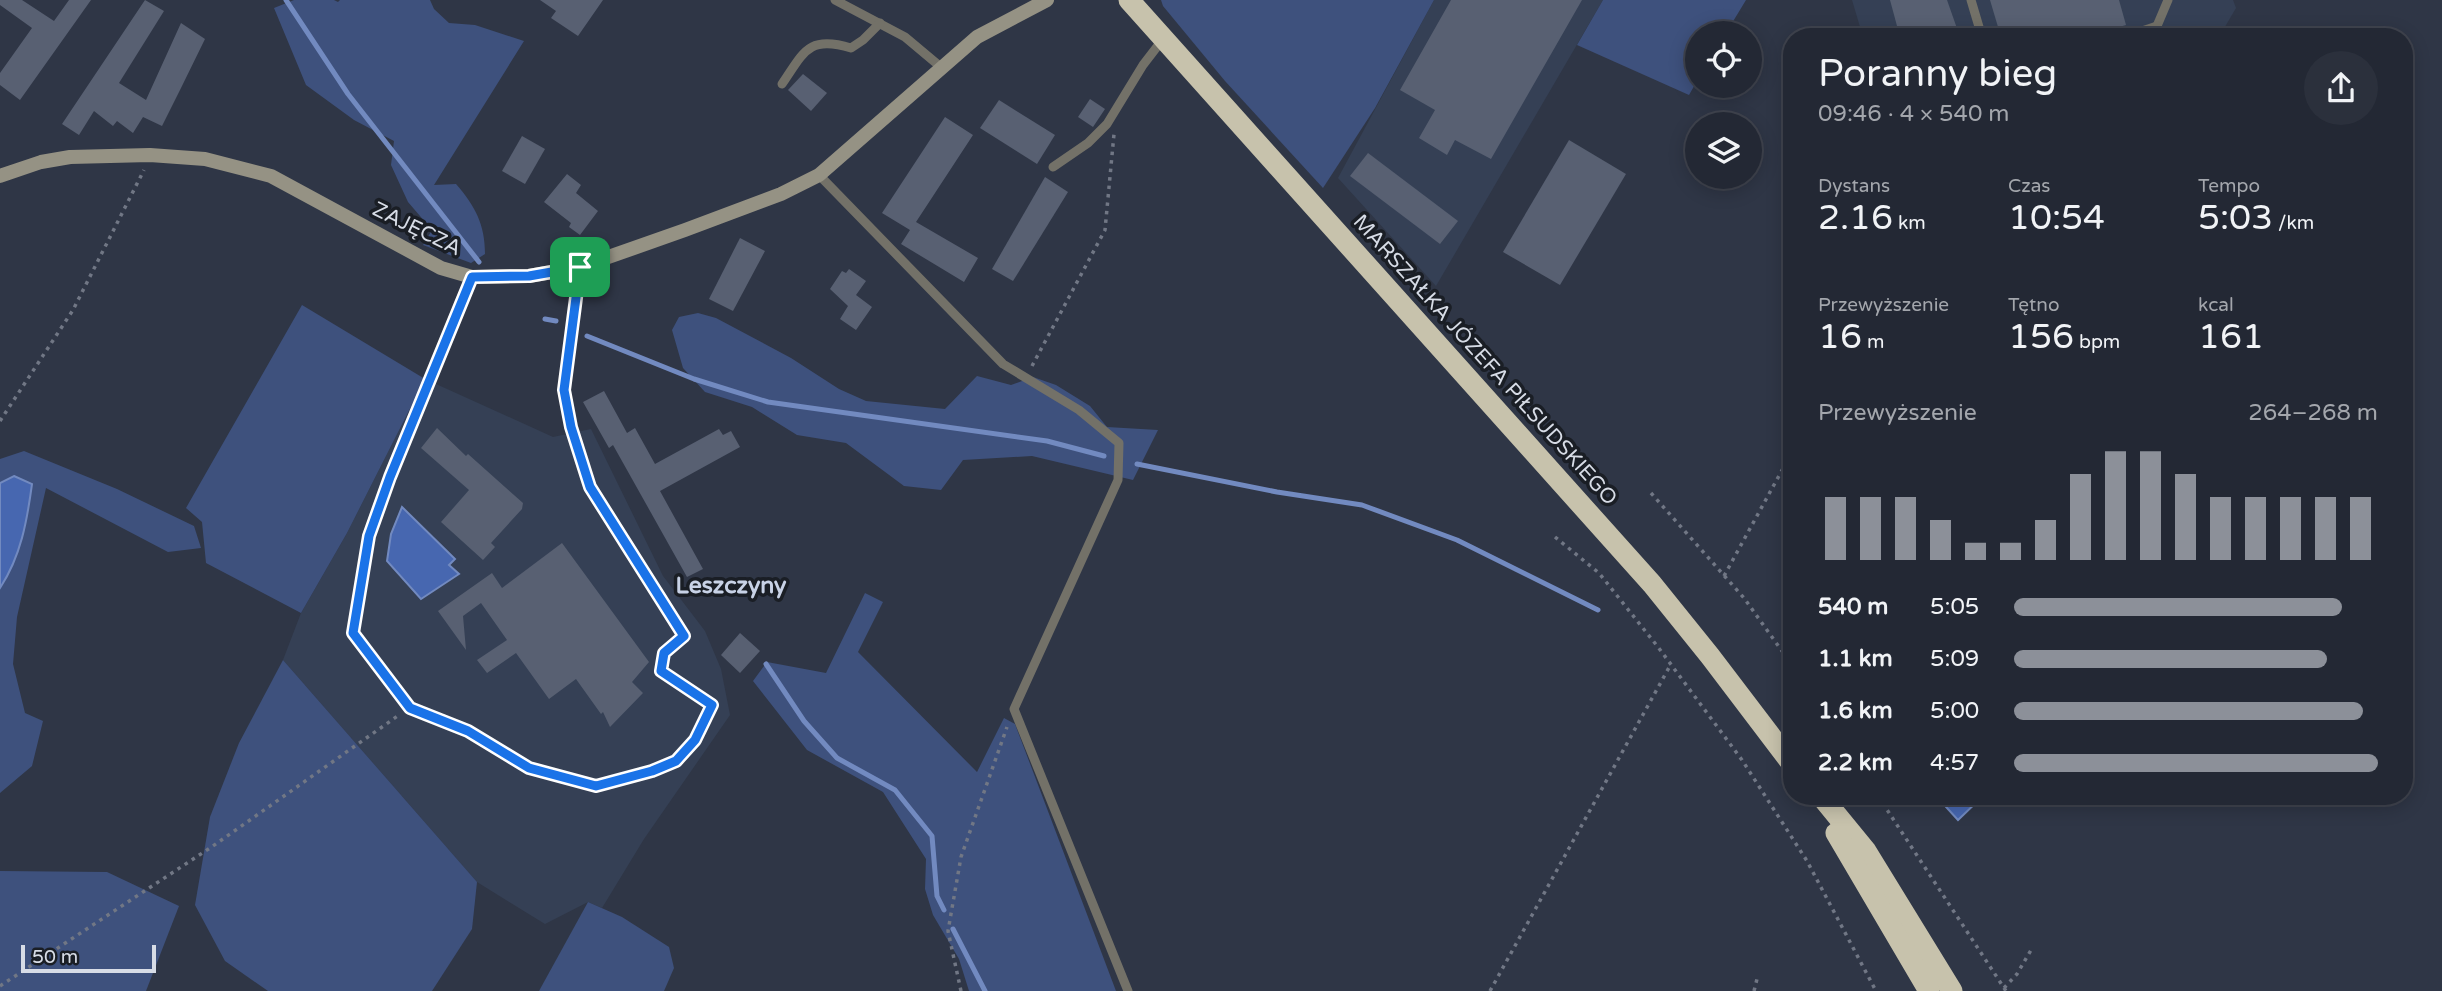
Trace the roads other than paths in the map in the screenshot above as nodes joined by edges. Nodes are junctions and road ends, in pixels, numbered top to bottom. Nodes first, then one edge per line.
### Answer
1 (835, 0) edge
2 (1047, 0) edge
3 (1129, 0) edge
4 (1972, 0) edge
5 (2168, 0) edge
6 (880, 23) junction
7 (2157, 26) joint
8 (1980, 28) edge
9 (2151, 28) edge
10 (1163, 39) junction
11 (942, 68) junction
12 (782, 84) dead end
13 (1053, 167) dead end
14 (819, 175) junction
15 (0, 176) edge
16 (580, 267) junction
17 (472, 277) junction
18 (1783, 752) edge
19 (1819, 805) edge
20 (1828, 805) edge
21 (1128, 991) edge
22 (1929, 991) edge
23 (1952, 991) edge

1 - 6 lane
2 - 11 street, ZAJĘCZA
3 - 10 highway, MARSZAŁKA JÓZEFA PIŁSUDSKIEGO
4 - 8 lane
5 - 7 lane
6 - 11 lane
6 - 12 lane
7 - 9 lane
10 - 13 lane
10 - 18 highway, MARSZAŁKA JÓZEFA PIŁSUDSKIEGO
11 - 14 street, ZAJĘCZA
14 - 16 street, ZAJĘCZA
14 - 21 lane
15 - 17 street, ZAJĘCZA
16 - 17 street, ZAJĘCZA
16 - 17 lane
19 - 22 highway
20 - 23 highway

